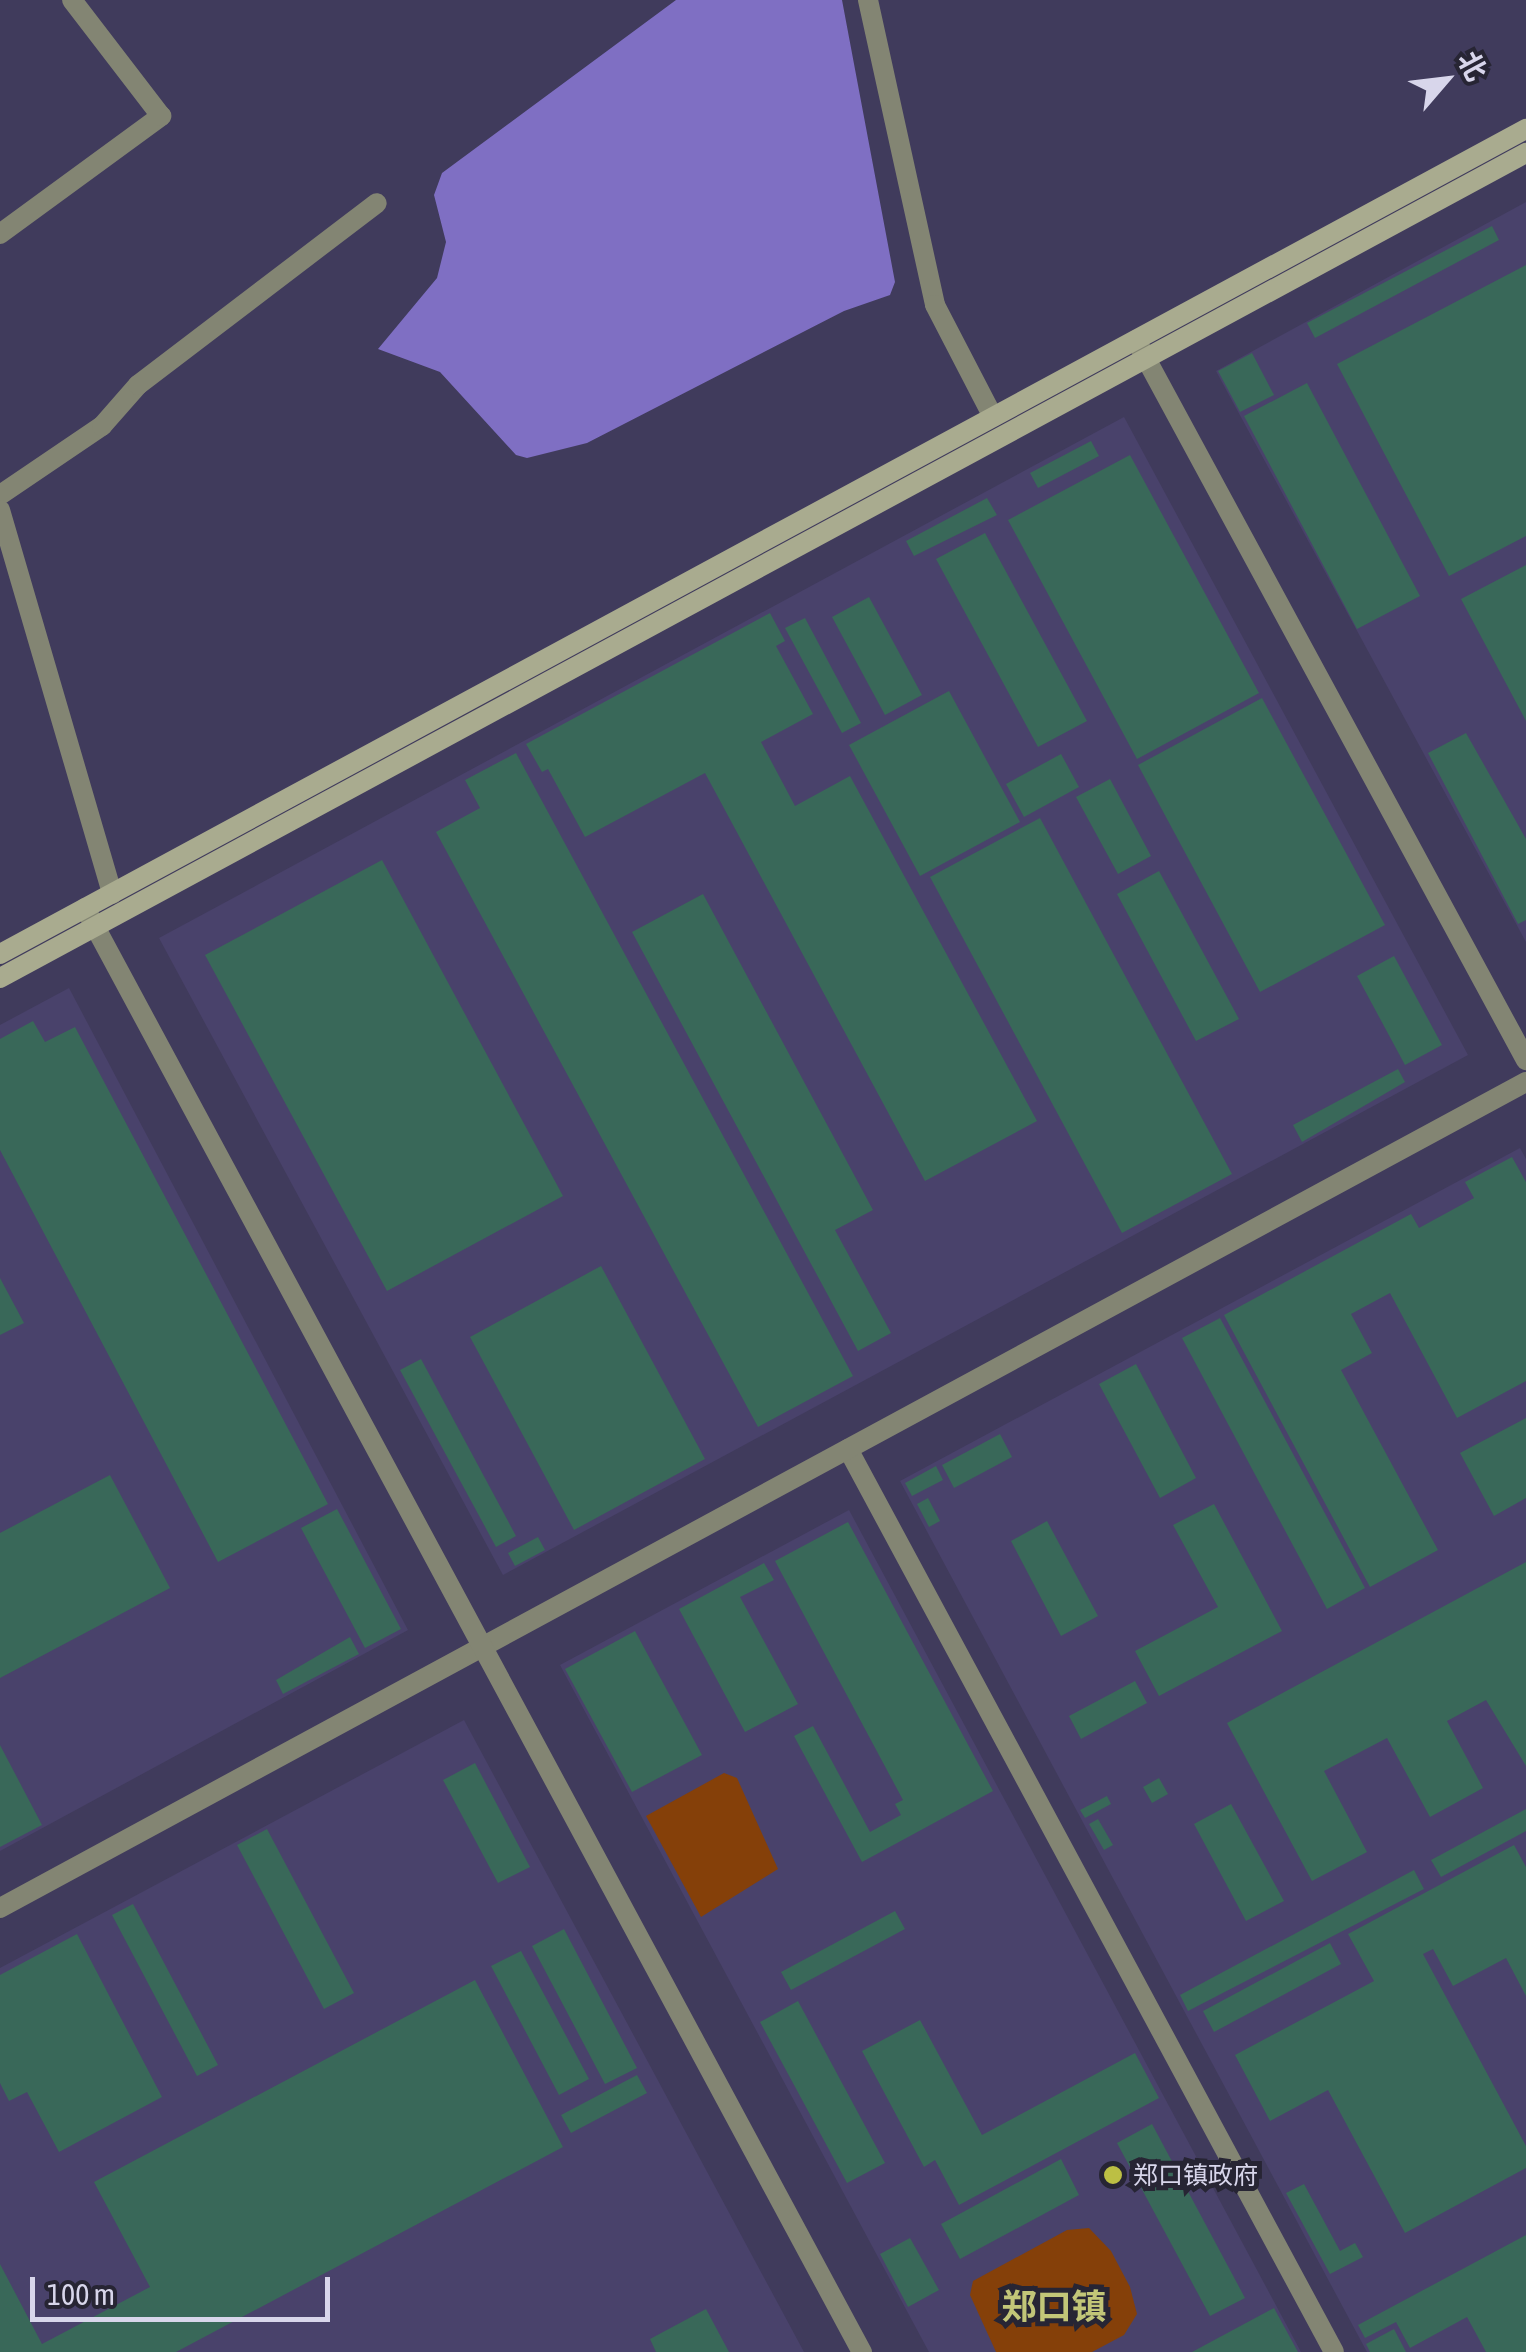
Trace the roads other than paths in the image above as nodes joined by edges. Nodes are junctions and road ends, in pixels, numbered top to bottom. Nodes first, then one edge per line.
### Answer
1 (72, 0) edge
2 (868, 0) edge
3 (1526, 129) edge
4 (1526, 153) edge
5 (377, 203) dead end
6 (0, 234) edge
7 (1141, 349) junction
8 (993, 417) junction
9 (0, 495) edge
10 (0, 510) edge
11 (112, 894) junction
12 (90, 917) junction
13 (0, 954) edge
14 (0, 978) edge
15 (1526, 1060) edge
16 (1526, 1082) edge
17 (848, 1449) junction
18 (483, 1646) junction
19 (0, 1908) edge
20 (862, 2352) edge
21 (1334, 2352) edge

1 - 6 street
2 - 8 street
3 - 7 main road
4 - 7 main road
5 - 9 street
7 - 8 main road
7 - 12 main road
7 - 15 street
8 - 11 main road
10 - 11 street
11 - 12 main road
12 - 13 main road
12 - 14 main road
12 - 18 street
16 - 17 street
17 - 18 street
17 - 21 street
18 - 19 street
18 - 20 street

